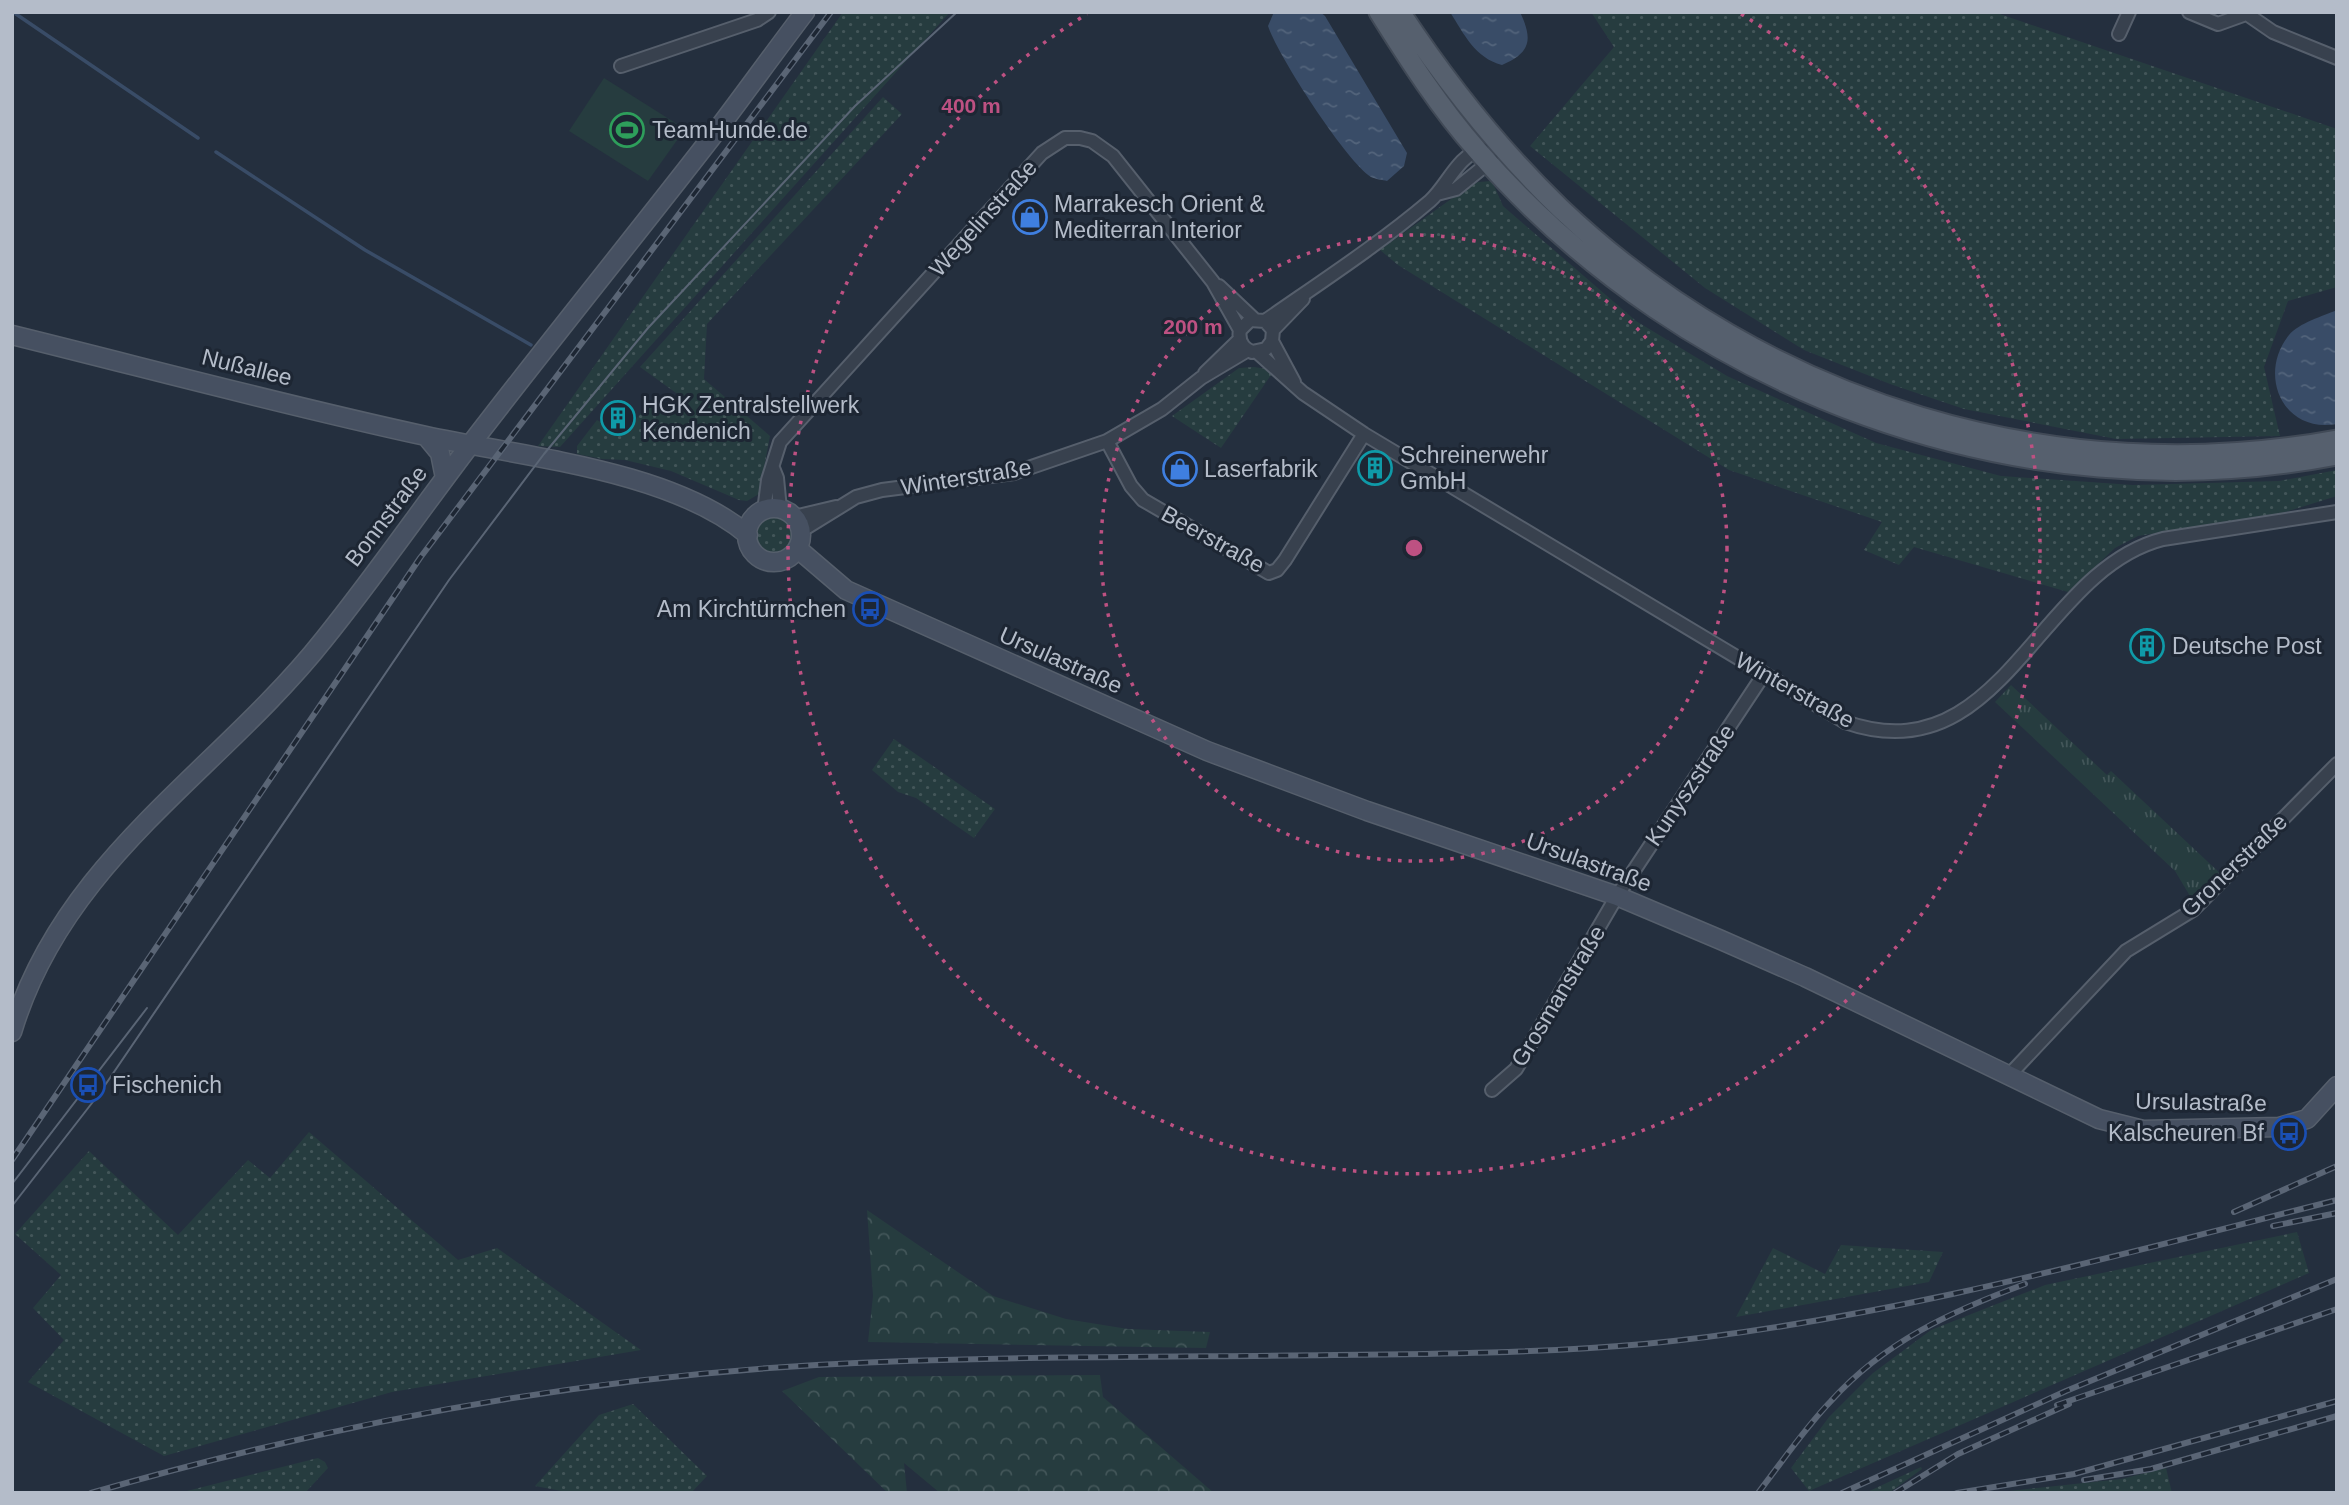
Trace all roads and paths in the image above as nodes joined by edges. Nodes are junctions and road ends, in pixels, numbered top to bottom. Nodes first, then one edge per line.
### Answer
1 (769, 12) edge
2 (1379, 12) edge
3 (1400, 12) edge
4 (2129, 12) edge
5 (2189, 12) edge
6 (2244, 13) edge
7 (796, 15) edge
8 (2119, 34) dead end
9 (2337, 58) edge
10 (621, 66) dead end
11 (1500, 144) junction
12 (1483, 157) junction
13 (1437, 194) junction
14 (1213, 282) junction
15 (1266, 328) junction
16 (1240, 334) junction
17 (12, 335) edge
18 (1252, 351) junction
19 (1201, 378) junction
20 (1296, 386) junction
21 (1364, 434) junction
22 (426, 436) junction
23 (2337, 440) edge
24 (1107, 441) junction
25 (471, 444) junction
26 (2337, 455) edge
27 (445, 478) junction
28 (705, 507) junction
29 (2337, 512) edge
30 (783, 528) junction
31 (748, 535) junction
32 (1764, 674) junction
33 (2337, 764) edge
34 (1616, 896) junction
35 (12, 1032) edge
36 (2011, 1079) junction
37 (1492, 1090) dead end
38 (2332, 1093) edge

1 - 10 street
2 - 12 main road
3 - 11 main road
4 - 8 street
5 - 6 street
6 - 9 street
7 - 25 street, Bonnstraße
11 - 12 street
11 - 23 main road
12 - 13 street
12 - 13 street
12 - 26 main road
13 - 15 street
14 - 15 street, Wegelinstraße
14 - 16 street, Wegelinstraße
14 - 30 street, Wegelinstraße
15 - 16 street, Winterstraße
15 - 18 street
15 - 20 street, Winterstraße
16 - 18 street, Wegelinstraße
16 - 19 street, Winterstraße
17 - 22 street, Nußallee
18 - 19 street, Winterstraße
18 - 20 street, Winterstraße
19 - 24 street, Winterstraße
20 - 21 street, Winterstraße
21 - 24 street, Beerstraße
21 - 32 street, Winterstraße
22 - 25 street, Nußallee
22 - 27 street
24 - 30 street, Winterstraße
25 - 27 street, Bonnstraße
25 - 28 street
27 - 35 street, Bonnstraße
28 - 30 street
28 - 31 street
29 - 32 street, Winterstraße
30 - 31 street
30 - 31 street
30 - 34 street, Ursulastraße
32 - 34 street, Kunyszstraße
33 - 36 street, Gronerstraße
34 - 36 street, Ursulastraße
34 - 37 street, Grosmanstraße
36 - 38 street, Ursulastraße

